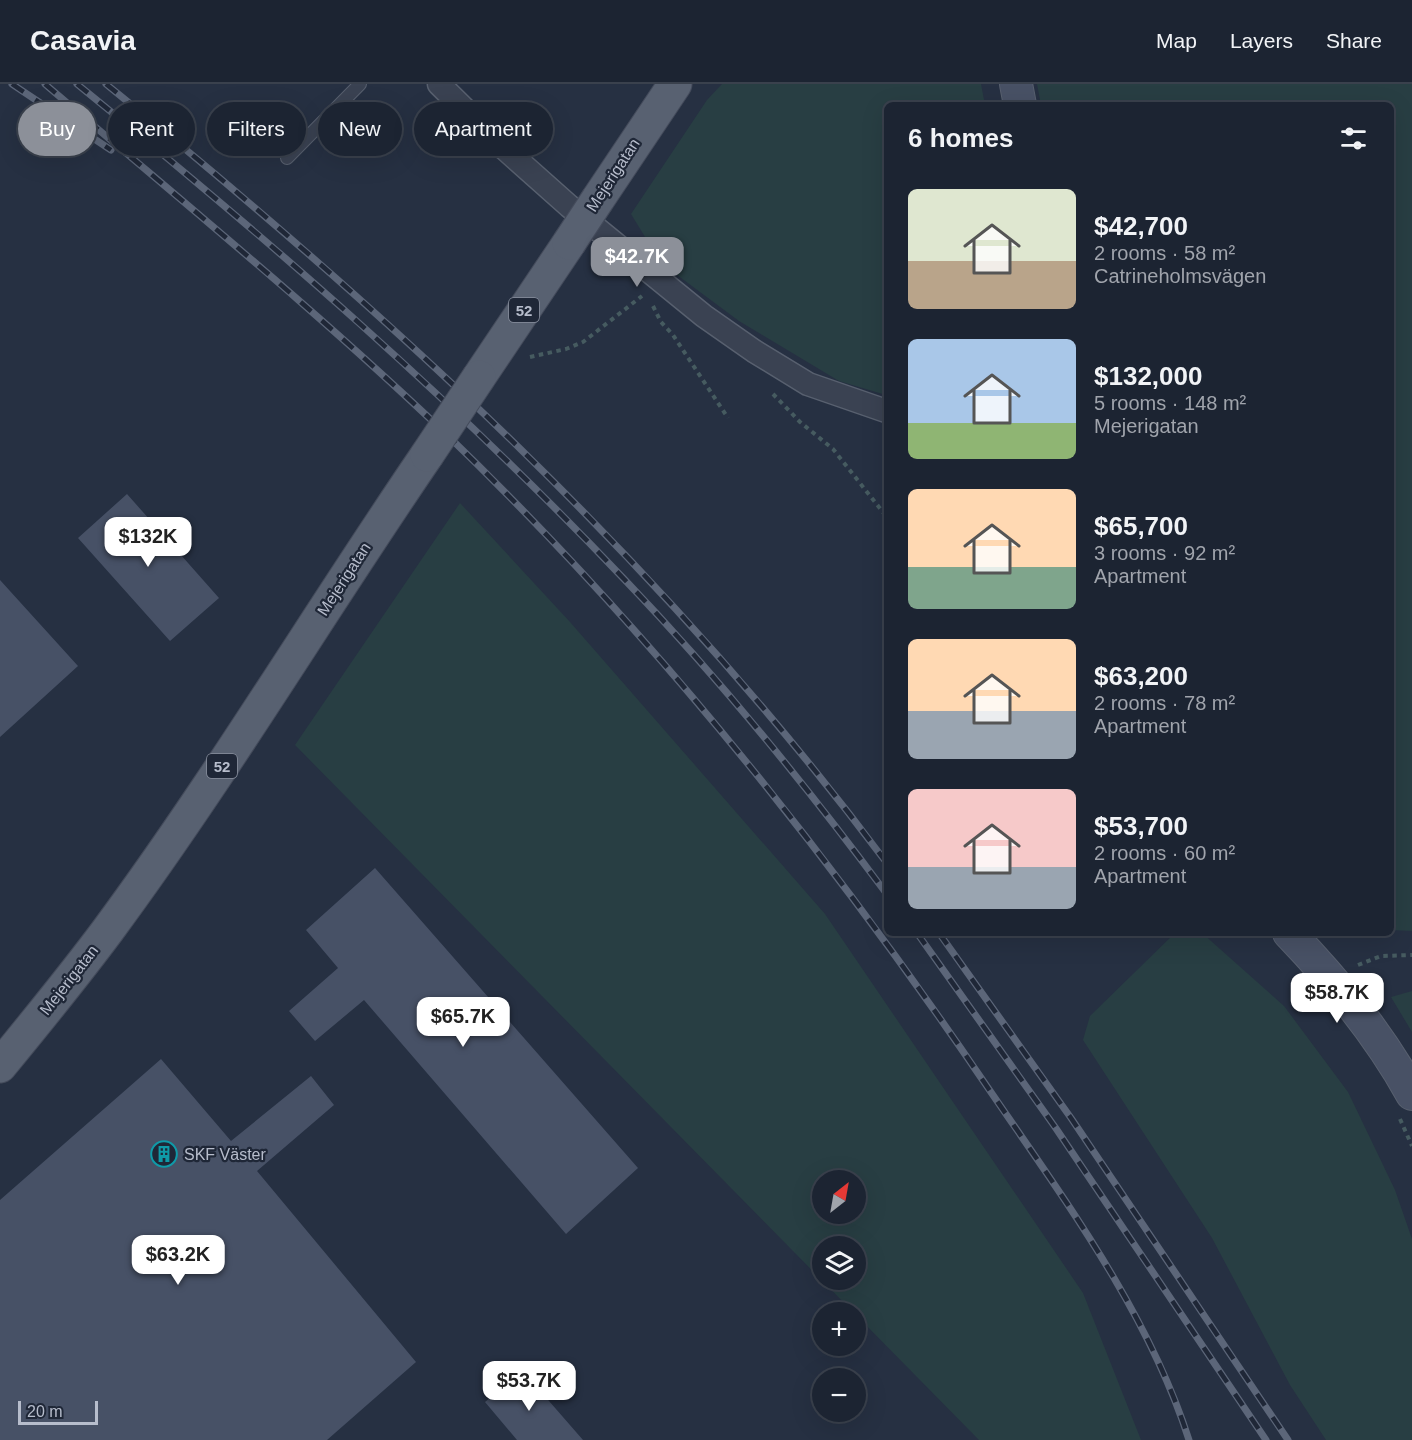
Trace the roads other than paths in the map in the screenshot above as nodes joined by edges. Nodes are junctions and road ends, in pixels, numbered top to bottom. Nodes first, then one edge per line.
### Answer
1 (360, 84) edge
2 (439, 84) edge
3 (675, 84) edge
4 (1016, 84) edge
5 (1019, 102) edge
6 (287, 158) dead end
7 (884, 410) edge
8 (1292, 936) edge
9 (0, 1066) edge
10 (1412, 1094) edge

1 - 6 lane
2 - 7 street
3 - 9 main road, Mejerigatan / 52, bridge
4 - 5 street
8 - 10 street

